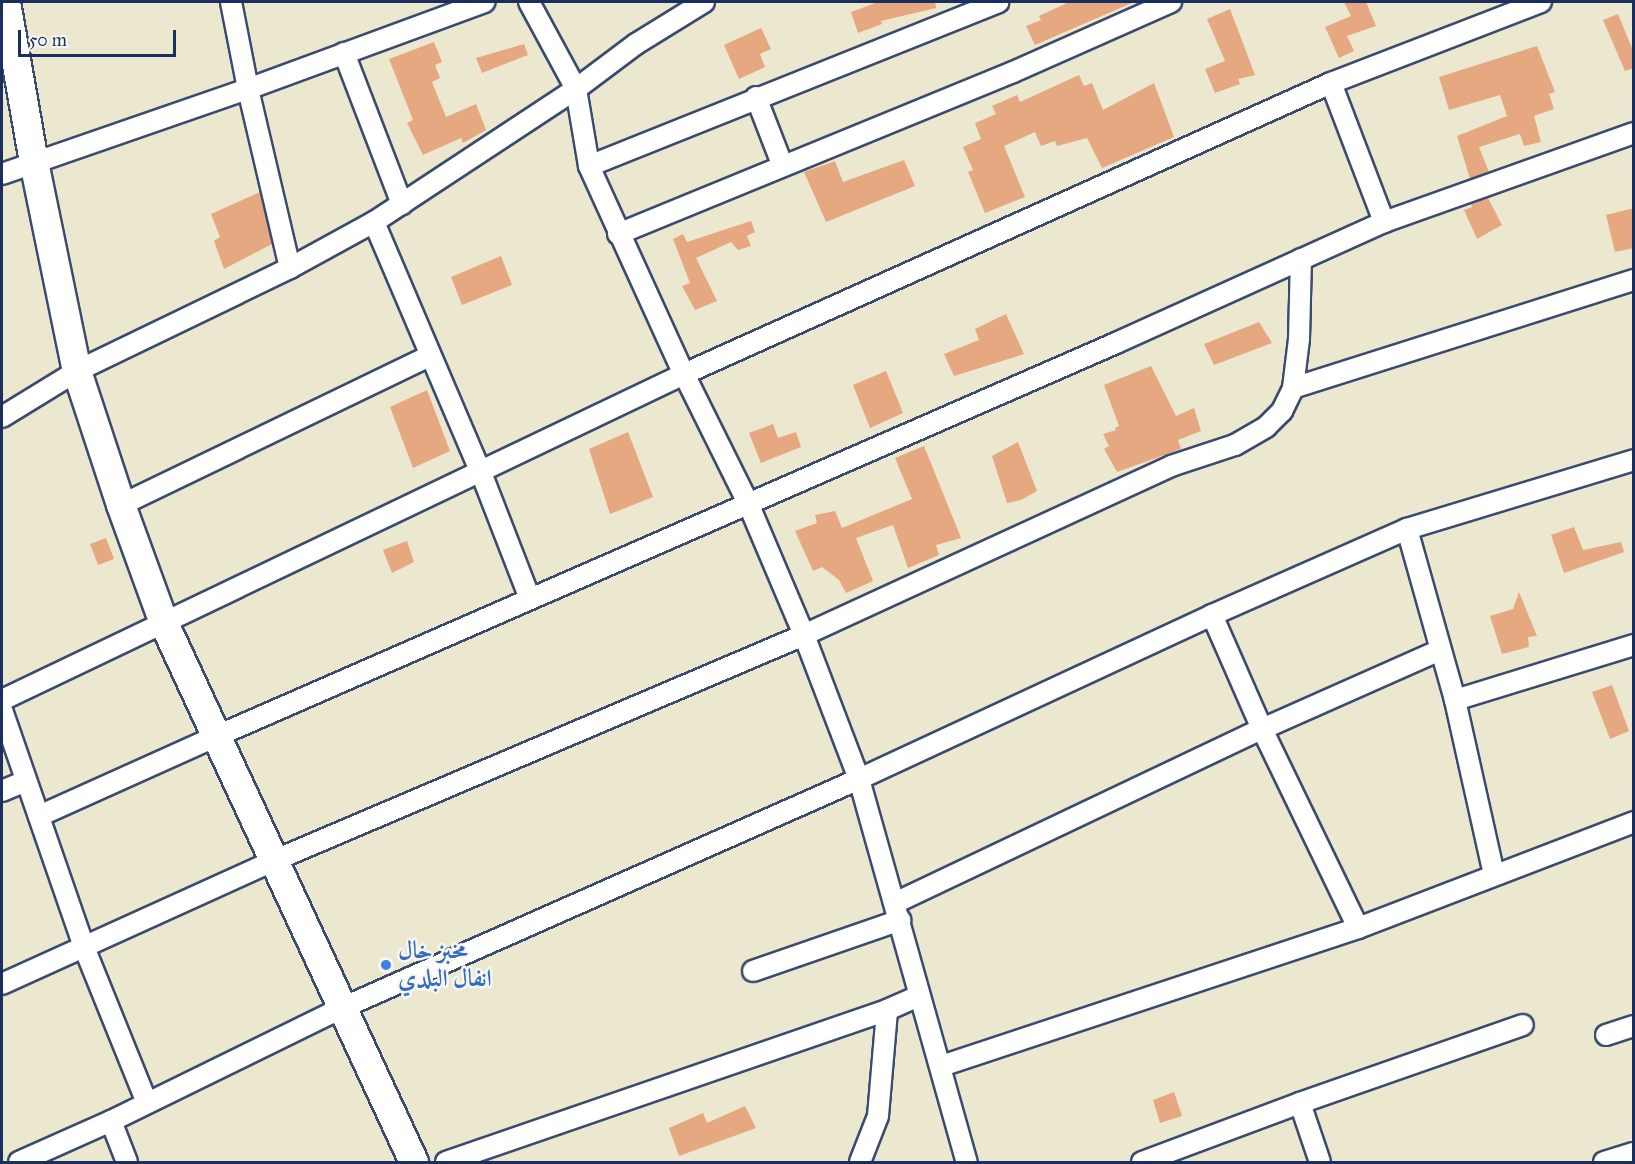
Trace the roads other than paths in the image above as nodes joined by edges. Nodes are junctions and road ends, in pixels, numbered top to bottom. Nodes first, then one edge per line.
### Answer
1 (6, 2) edge
2 (231, 2) edge
3 (485, 2) edge
4 (529, 2) edge
5 (704, 2) edge
6 (998, 2) edge
7 (1171, 2) edge
8 (1541, 2) edge
9 (344, 53) junction
10 (1331, 83) junction
11 (248, 89) junction
12 (576, 89) junction
13 (756, 97) junction
14 (1634, 133) edge
15 (34, 162) junction
16 (782, 165) junction
17 (590, 166) junction
18 (2, 174) edge
19 (402, 204) junction
20 (374, 222) junction
21 (1384, 222) junction
22 (618, 234) junction
23 (1301, 259) junction
24 (290, 268) junction
25 (1634, 280) edge
26 (429, 356) junction
27 (77, 371) junction
28 (684, 374) junction
29 (1293, 388) junction
30 (2, 417) edge
31 (1634, 460) edge
32 (480, 470) junction
33 (748, 503) junction
34 (121, 505) junction
35 (1407, 529) junction
36 (530, 599) junction
37 (1212, 615) junction
38 (164, 623) junction
39 (804, 634) junction
40 (1440, 650) junction
41 (1632, 651) edge
42 (2, 700) edge
43 (1455, 700) junction
44 (2, 710) edge
45 (1262, 729) junction
46 (217, 736) junction
47 (859, 779) junction
48 (25, 781) junction
49 (2, 791) edge
50 (39, 816) junction
51 (1634, 822) edge
52 (273, 861) junction
53 (1494, 875) junction
54 (898, 912) junction
55 (1358, 928) junction
56 (84, 946) junction
57 (753, 971) dead end
58 (2, 984) edge
59 (919, 996) junction
60 (342, 1008) junction
61 (887, 1010) junction
62 (1523, 1025) dead end
63 (1634, 1026) edge
64 (1605, 1035) dead end
65 (941, 1066) junction
66 (147, 1103) junction
67 (1300, 1103) junction
68 (111, 1121) junction
69 (1634, 1153) edge
70 (1611, 1161) edge
71 (19, 1162) edge
72 (127, 1162) edge
73 (414, 1162) edge
74 (446, 1162) edge
75 (860, 1162) edge
76 (966, 1162) edge
77 (1142, 1162) edge
78 (1320, 1162) edge

1 - 15 street
2 - 11 street
3 - 9 street
4 - 12 street
5 - 12 street
6 - 13 street
7 - 16 street
8 - 10 street
9 - 11 street
9 - 19 street
10 - 21 street
10 - 28 street
11 - 15 street
11 - 24 street
12 - 17 street
12 - 19 street
13 - 16 street
13 - 17 street
14 - 21 street
15 - 18 street
15 - 27 street
16 - 22 street
17 - 22 street
19 - 20 street
20 - 24 street
20 - 26 street
21 - 23 street
22 - 28 street
23 - 29 street
23 - 33 street
24 - 27 street
25 - 29 street
26 - 32 street
26 - 34 street
27 - 30 street
27 - 34 street
28 - 32 street
28 - 33 street
29 - 39 street
31 - 35 street
32 - 36 street
32 - 38 street
33 - 36 street
33 - 39 street
34 - 38 street
35 - 37 street
35 - 40 street
36 - 46 street
37 - 45 street
37 - 47 street
38 - 42 street
38 - 46 street
39 - 47 street
39 - 52 street
40 - 43 street
40 - 45 street
41 - 43 street
43 - 53 street
44 - 48 street
45 - 54 street
45 - 55 street
46 - 50 street
46 - 52 street
47 - 54 street
47 - 60 street
48 - 49 street
48 - 50 street
50 - 56 street
51 - 53 street
52 - 56 street
52 - 60 street
53 - 55 street
54 - 57 street
54 - 59 street
55 - 65 street
56 - 58 street
56 - 66 street
59 - 61 street
59 - 65 street
60 - 66 street
60 - 73 street
61 - 74 street
61 - 75 street
62 - 67 street
63 - 64 street
65 - 76 street
66 - 68 street
67 - 77 street
67 - 78 street
68 - 71 street
68 - 72 street
69 - 70 street

